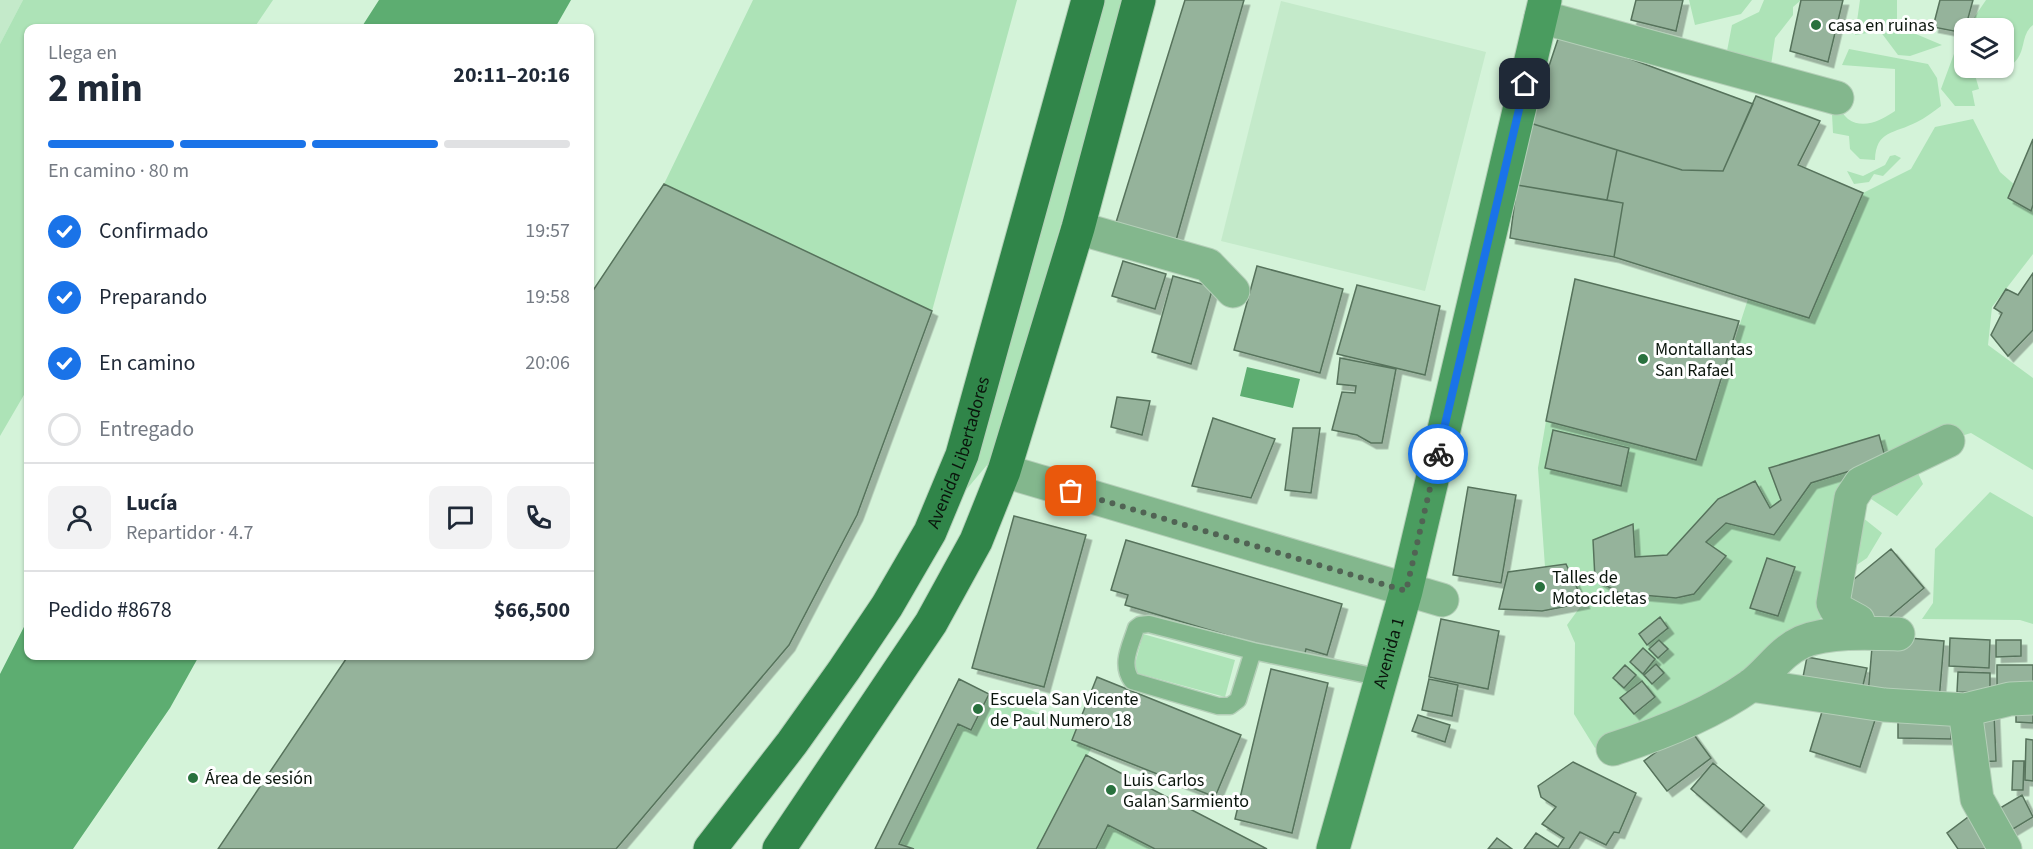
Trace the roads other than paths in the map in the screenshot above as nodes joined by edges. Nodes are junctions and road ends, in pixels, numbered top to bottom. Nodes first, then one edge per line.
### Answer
1 (1088, 0) edge
2 (1138, 0) edge
3 (1543, 9) edge
4 (1837, 98) dead end
5 (1078, 228) junction
6 (1233, 291) dead end
7 (1948, 441) dead end
8 (1004, 471) junction
9 (1406, 591) junction
10 (1442, 600) dead end
11 (1858, 632) junction
12 (1898, 634) dead end
13 (1253, 651) junction
14 (1382, 678) junction
15 (1750, 685) junction
16 (2033, 698) edge
17 (1965, 710) junction
18 (1613, 749) dead end
19 (710, 849) edge
20 (781, 849) edge
21 (1333, 849) edge
22 (2005, 849) edge

1 - 19 main road, Avenida Libertadores
2 - 5 main road
3 - 4 street
3 - 9 street, Avenida 1
5 - 6 street
5 - 8 main road
7 - 11 street
8 - 9 street
8 - 20 main road
9 - 10 street
9 - 14 street, Avenida 1
11 - 12 street
11 - 15 street
13 - 13 lane
13 - 14 lane
14 - 21 street, Avenida 1
15 - 17 street
15 - 18 street
16 - 17 street
17 - 22 street

